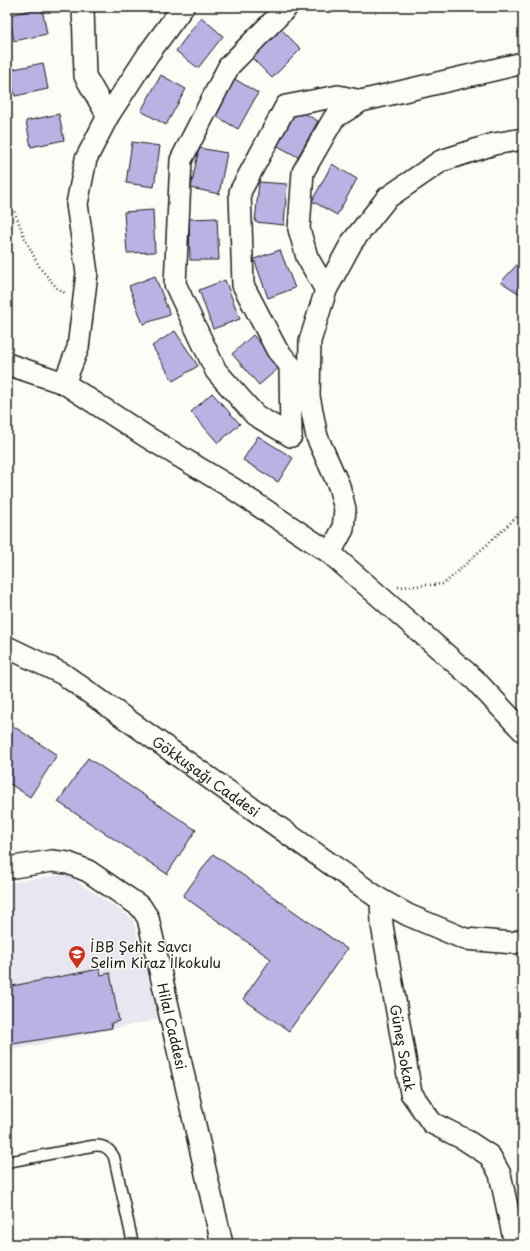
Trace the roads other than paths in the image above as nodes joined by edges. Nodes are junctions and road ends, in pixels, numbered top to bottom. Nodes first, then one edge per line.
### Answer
1 (83, 7) edge
2 (183, 7) edge
3 (287, 7) edge
4 (523, 63) edge
5 (361, 101) junction
6 (108, 116) junction
7 (523, 139) edge
8 (326, 290) junction
9 (7, 364) edge
10 (64, 383) junction
11 (330, 553) junction
12 (7, 646) edge
13 (523, 731) edge
14 (7, 868) edge
15 (381, 900) junction
16 (523, 939) edge
17 (7, 1162) edge
18 (133, 1244) edge
19 (222, 1244) edge
20 (515, 1244) edge

1 - 6 street
2 - 6 street
3 - 5 street
4 - 5 street
5 - 8 street
6 - 10 street
7 - 8 street
8 - 11 street
9 - 10 street
10 - 11 street
11 - 13 street
12 - 15 street, Gökkuşağı Caddesi
14 - 19 street, Hilal Caddesi
15 - 16 street, Gökkuşağı Caddesi
15 - 20 street, Güneş Sokak
17 - 18 lane

